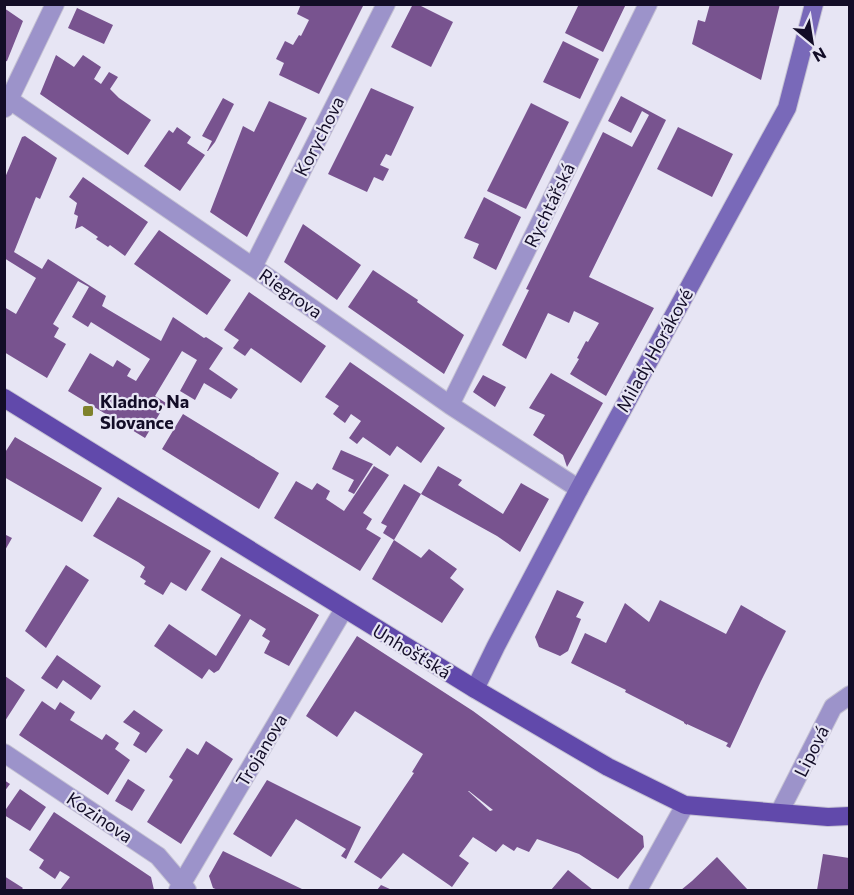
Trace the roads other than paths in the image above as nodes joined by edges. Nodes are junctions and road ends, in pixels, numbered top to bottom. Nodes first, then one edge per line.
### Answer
1 (55, 4) edge
2 (386, 4) edge
3 (648, 4) edge
4 (814, 4) edge
5 (6, 102) edge
6 (253, 267) junction
7 (4, 398) edge
8 (450, 405) junction
9 (579, 489) junction
10 (344, 609) junction
11 (474, 689) junction
12 (849, 695) edge
13 (4, 753) edge
14 (686, 806) junction
15 (779, 813) junction
16 (849, 816) edge
17 (182, 889) edge
18 (638, 891) edge

1 - 5 street
2 - 6 street, Korychova
3 - 8 street, Rychtářská
4 - 9 main road, Milady Horákové
5 - 6 street, Riegrova
6 - 8 street, Riegrova
7 - 10 main road, Unhošťská
8 - 9 street, Riegrova
9 - 11 main road, Milady Horákové
10 - 11 main road, Unhošťská
10 - 17 street, Trojanova
11 - 14 main road, Unhošťská
12 - 15 street, Lipová
13 - 17 street, Kozinova
14 - 15 main road, Unhošťská
14 - 18 street
15 - 16 main road, Unhošťská

